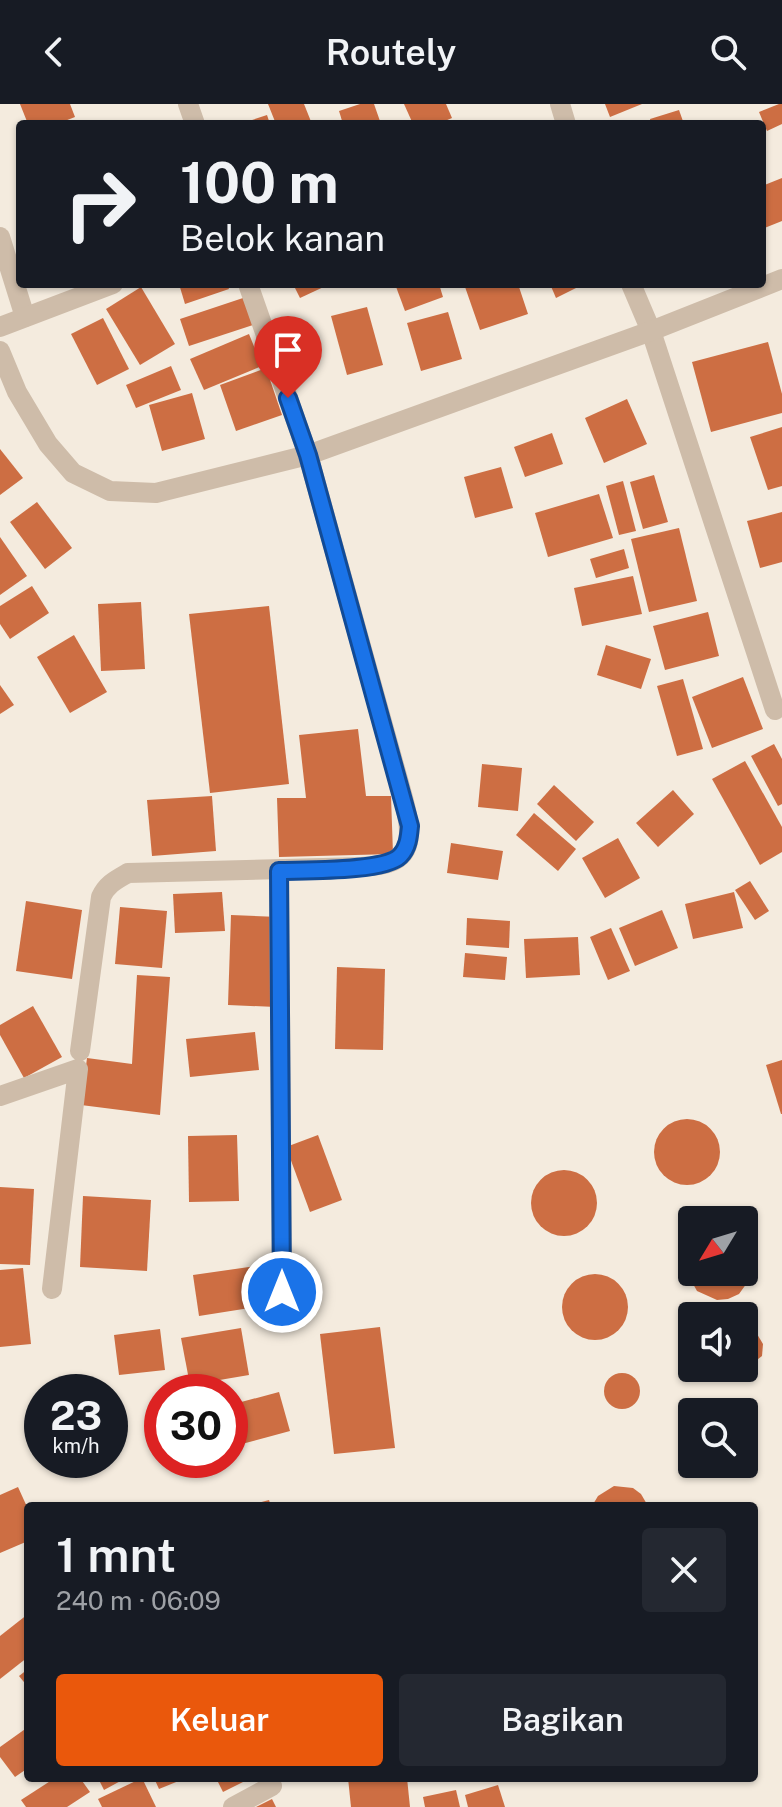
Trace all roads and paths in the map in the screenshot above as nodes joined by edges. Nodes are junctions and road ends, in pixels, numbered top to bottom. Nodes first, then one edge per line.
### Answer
1 (0, 237) edge
2 (102, 288) edge
3 (249, 288) edge
4 (633, 288) edge
5 (759, 288) edge
6 (25, 317) junction
7 (0, 327) edge
8 (651, 331) junction
9 (0, 351) edge
10 (308, 455) junction
11 (775, 710) dead end
12 (279, 871) junction
13 (80, 1051) dead end
14 (0, 1096) edge
15 (52, 1289) dead end
16 (282, 1292) dead end
17 (272, 1786) dead end
18 (233, 1807) edge

1 - 6 street
2 - 6 street
3 - 10 street
4 - 8 street
5 - 8 street
6 - 7 street
8 - 10 street
8 - 11 street
9 - 10 street
10 - 12 street
12 - 13 street
12 - 16 street
14 - 15 street
17 - 18 street

